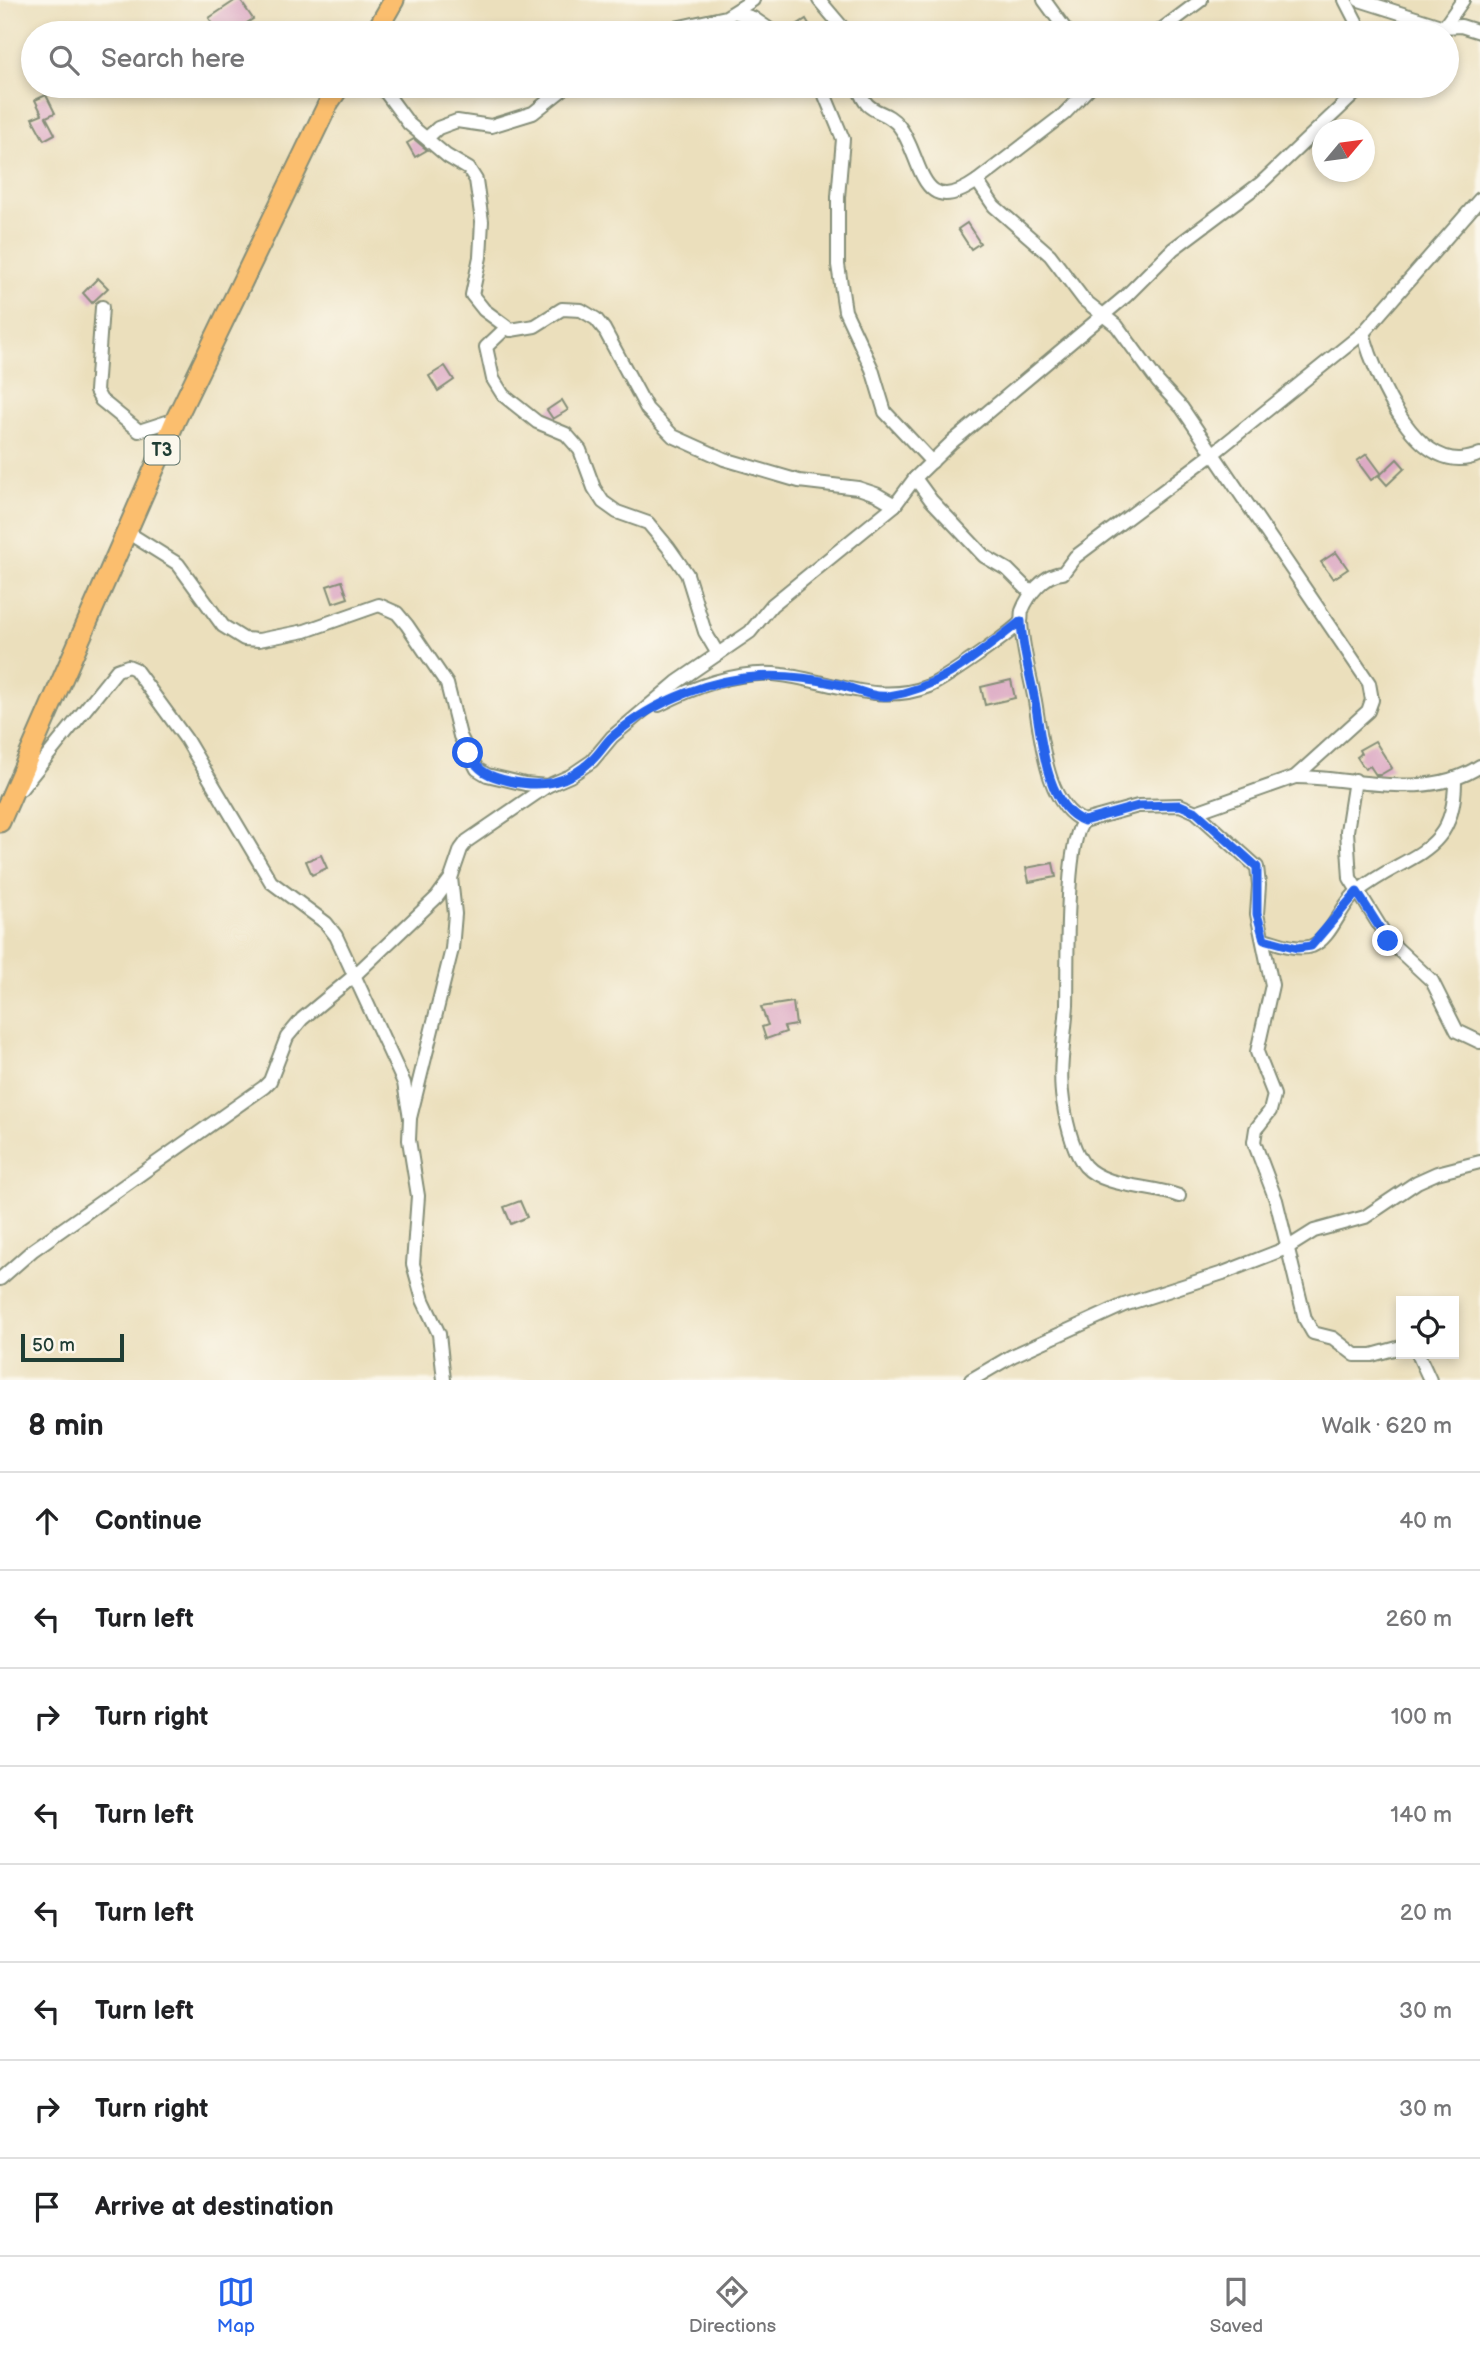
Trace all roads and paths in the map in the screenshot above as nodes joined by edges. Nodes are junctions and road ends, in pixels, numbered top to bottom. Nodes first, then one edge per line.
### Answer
1 (394, 0) edge
2 (753, 0) edge
3 (819, 0) edge
4 (1044, 0) edge
5 (1201, 0) edge
6 (1345, 0) edge
7 (1359, 0) edge
8 (1463, 0) edge
9 (737, 13) junction
10 (384, 21) edge
11 (703, 21) edge
12 (758, 21) edge
13 (837, 21) edge
14 (1059, 21) edge
15 (1173, 21) edge
16 (1356, 21) edge
17 (1425, 21) edge
18 (1448, 21) edge
19 (1459, 26) edge
20 (1480, 32) edge
21 (332, 98) edge
22 (391, 98) edge
23 (552, 98) edge
24 (826, 98) edge
25 (863, 98) edge
26 (1079, 98) edge
27 (1350, 98) edge
28 (427, 138) junction
29 (977, 181) junction
30 (1480, 199) edge
31 (102, 307) dead end
32 (1101, 316) junction
33 (511, 330) junction
34 (1363, 333) junction
35 (176, 419) junction
36 (1215, 452) junction
37 (1480, 454) edge
38 (932, 462) junction
39 (915, 478) junction
40 (895, 505) junction
41 (127, 532) junction
42 (1031, 593) junction
43 (1021, 621) junction
44 (718, 654) junction
45 (643, 714) junction
46 (1480, 766) edge
47 (1295, 777) junction
48 (1455, 778) junction
49 (1355, 780) junction
50 (547, 786) junction
51 (1196, 812) junction
52 (3, 815) edge
53 (1084, 821) junction
54 (451, 878) junction
55 (1357, 892) junction
56 (1264, 939) junction
57 (355, 975) junction
58 (1480, 1042) edge
59 (410, 1118) junction
60 (1480, 1162) edge
61 (1179, 1196) dead end
62 (1287, 1248) junction
63 (0, 1279) edge
64 (1396, 1348) edge
65 (1420, 1359) edge
66 (444, 1380) edge
67 (971, 1380) edge
68 (1430, 1380) edge

1 - 10 highway
2 - 9 street
3 - 13 street
4 - 14 street
5 - 15 street
6 - 16 street
7 - 17 street
8 - 18 street
9 - 11 street
9 - 12 street
19 - 20 street
21 - 35 highway, T3
22 - 28 street
23 - 28 street
24 - 38 street
25 - 29 street
26 - 29 street
27 - 32 street
28 - 33 street
29 - 32 street
30 - 34 street
31 - 35 street
32 - 36 street
32 - 38 street
33 - 40 street
33 - 44 street
34 - 36 street
34 - 37 street
35 - 41 highway, T3
36 - 42 street
36 - 47 street
38 - 39 street
39 - 40 street
39 - 42 street
40 - 44 street
41 - 50 street
41 - 52 highway, T3
42 - 43 street
43 - 45 street
43 - 53 street
44 - 45 street
45 - 50 street
46 - 48 street
47 - 49 street
47 - 51 street
48 - 49 street
48 - 55 street
49 - 55 street
50 - 54 street
51 - 53 street
51 - 56 street
52 - 57 street
53 - 61 street
54 - 57 street
54 - 59 street
55 - 56 street
55 - 58 street
56 - 62 street
57 - 59 street
57 - 63 street
59 - 66 street
60 - 62 street
62 - 64 street
62 - 67 street
65 - 68 street

